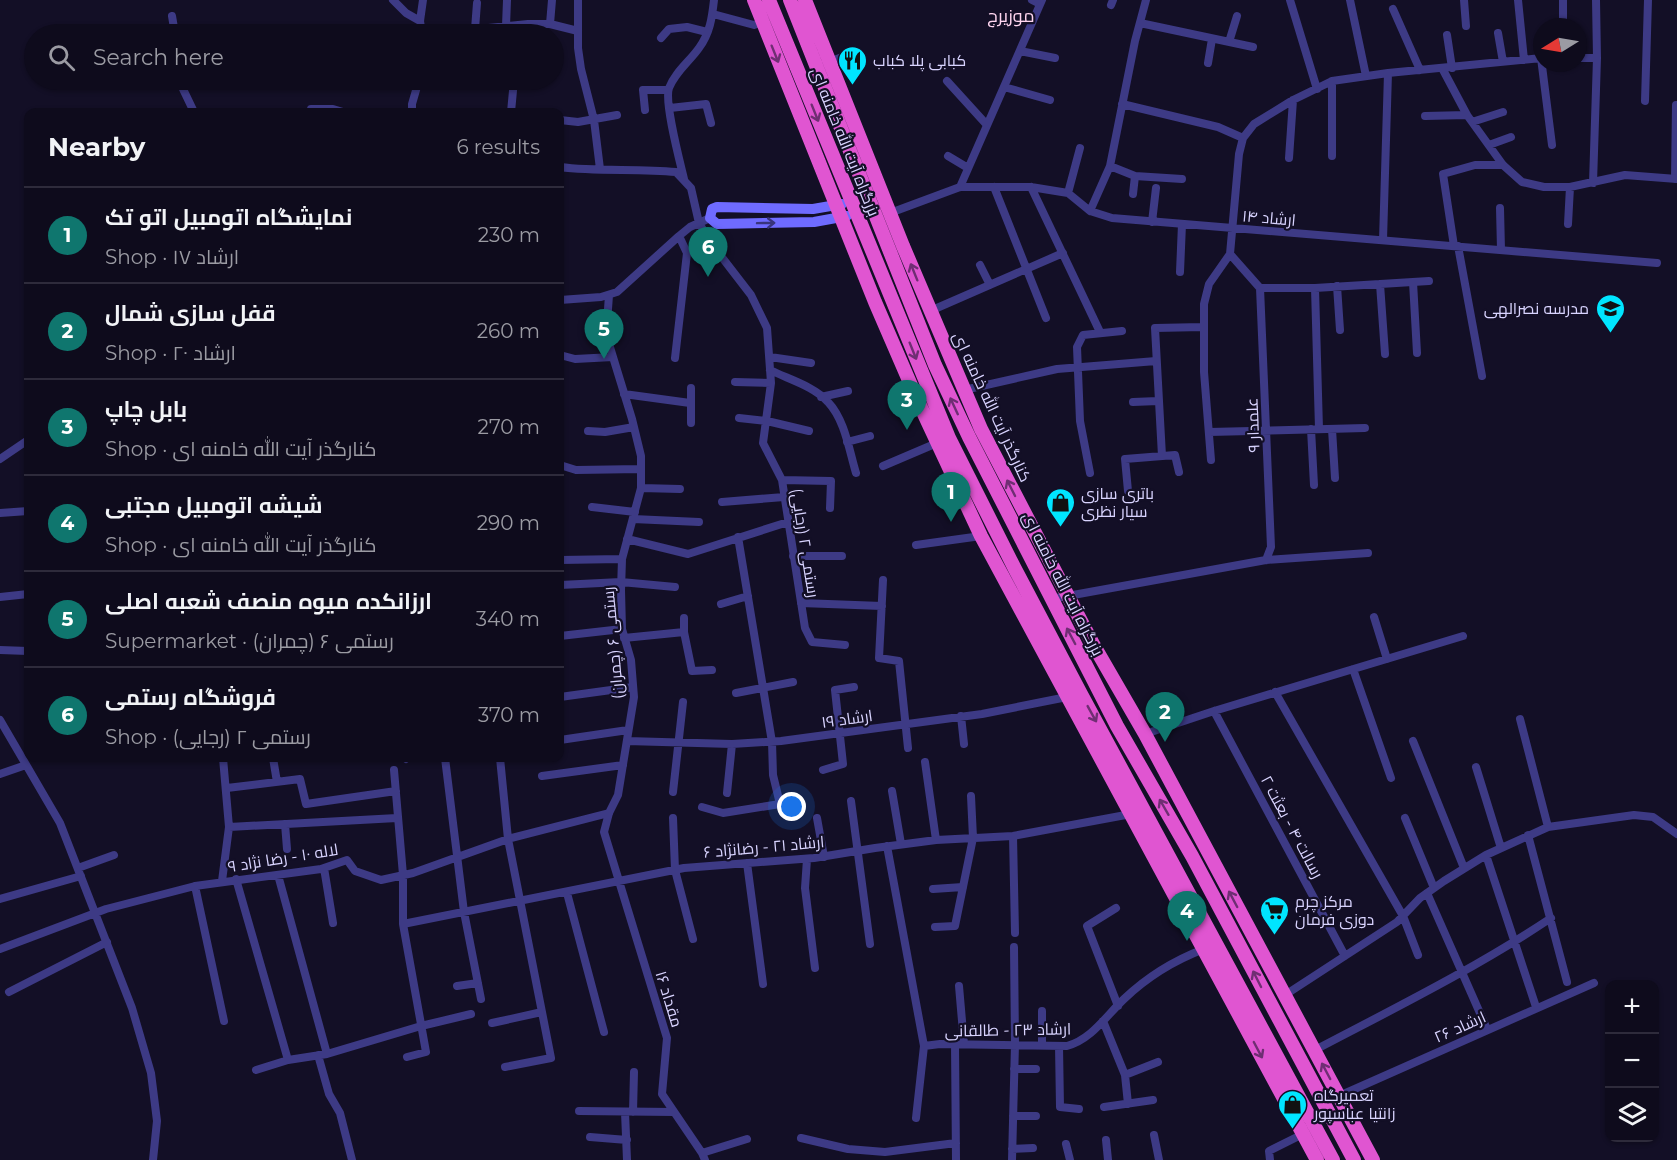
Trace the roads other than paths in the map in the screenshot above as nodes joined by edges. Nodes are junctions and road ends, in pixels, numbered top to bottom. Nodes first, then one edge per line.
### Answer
1 (393, 0) edge
2 (423, 0) edge
3 (507, 0) edge
4 (552, 0) edge
5 (578, 0) edge
6 (714, 0) edge
7 (754, 0) edge
8 (770, 0) edge
9 (790, 0) edge
10 (805, 0) edge
11 (1032, 0) edge
12 (1146, 0) edge
13 (1290, 0) edge
14 (1350, 0) edge
15 (1464, 0) edge
16 (1518, 0) edge
17 (1563, 0) edge
18 (1596, 0) edge
19 (1648, 0) edge
20 (1041, 2) edge
21 (477, 3) dead end
22 (1393, 9) dead end
23 (713, 14) junction
24 (172, 16) dead end
25 (1237, 16) dead end
26 (1563, 18) edge
27 (420, 21) junction
28 (762, 22) junction
29 (1140, 23) junction
30 (175, 24) edge
31 (421, 24) edge
32 (477, 24) edge
33 (506, 24) edge
34 (550, 24) edge
35 (1466, 26) dead end
36 (564, 28) edge
37 (578, 31) junction
38 (708, 32) junction
39 (1498, 33) dead end
40 (1447, 35) dead end
41 (661, 38) dead end
42 (1212, 39) junction
43 (1229, 42) junction
44 (1253, 47) dead end
45 (1020, 51) junction
46 (855, 52) dead end
47 (1055, 58) dead end
48 (1587, 58) edge
49 (1597, 58) junction
50 (1533, 59) edge
51 (1524, 60) junction
52 (829, 62) junction
53 (1503, 62) junction
54 (1208, 63) dead end
55 (1442, 68) junction
56 (1452, 68) junction
57 (1420, 70) junction
58 (1543, 72) edge
59 (1388, 73) junction
60 (799, 74) junction
61 (1366, 76) junction
62 (785, 79) junction
63 (947, 81) dead end
64 (1332, 81) junction
65 (1004, 87) junction
66 (1317, 89) junction
67 (183, 90) edge
68 (416, 90) edge
69 (512, 90) edge
70 (668, 90) junction
71 (834, 94) junction
72 (1050, 100) dead end
73 (1293, 100) junction
74 (1645, 101) dead end
75 (1122, 104) junction
76 (1676, 105) edge
77 (192, 108) edge
78 (412, 108) edge
79 (511, 108) edge
80 (670, 108) junction
81 (645, 110) dead end
82 (1503, 112) dead end
83 (617, 115) dead end
84 (1425, 116) dead end
85 (1469, 119) junction
86 (564, 120) edge
87 (594, 120) junction
88 (711, 123) dead end
89 (987, 125) junction
90 (1511, 137) dead end
91 (1243, 138) junction
92 (1489, 145) junction
93 (1552, 145) dead end
94 (1080, 148) dead end
95 (948, 156) dead end
96 (1332, 156) dead end
97 (1289, 158) dead end
98 (1503, 165) junction
99 (1110, 166) junction
100 (564, 167) edge
101 (968, 168) junction
102 (600, 169) junction
103 (1135, 176) junction
104 (826, 179) junction
105 (1182, 179) dead end
106 (1676, 179) edge
107 (684, 181) junction
108 (1593, 183) junction
109 (994, 187) junction
110 (1031, 187) junction
111 (1570, 187) junction
112 (960, 188) junction
113 (1156, 188) dead end
114 (1068, 193) junction
115 (1133, 194) dead end
116 (817, 208) junction
117 (854, 208) junction
118 (1500, 208) dead end
119 (839, 211) junction
120 (1090, 211) junction
121 (890, 213) junction
122 (704, 220) junction
123 (820, 221) junction
124 (1152, 222) junction
125 (1182, 224) junction
126 (1568, 224) dead end
127 (1232, 228) junction
128 (680, 236) junction
129 (1383, 240) junction
130 (853, 244) junction
131 (1456, 246) junction
132 (1501, 250) junction
133 (1063, 253) junction
134 (1230, 254) junction
135 (1657, 262) dead end
136 (980, 265) dead end
137 (1026, 269) junction
138 (1180, 272) dead end
139 (1429, 281) dead end
140 (1413, 282) junction
141 (1380, 284) junction
142 (990, 285) junction
143 (1337, 286) junction
144 (1260, 288) junction
145 (1315, 288) junction
146 (609, 295) junction
147 (564, 300) edge
148 (930, 311) junction
149 (1046, 318) dead end
150 (1203, 327) junction
151 (1340, 330) dead end
152 (1122, 331) dead end
153 (1100, 332) junction
154 (941, 336) junction
155 (927, 343) junction
156 (1417, 353) dead end
157 (1385, 354) dead end
158 (564, 356) edge
159 (613, 357) junction
160 (770, 357) junction
161 (675, 358) dead end
162 (951, 359) junction
163 (1156, 361) junction
164 (811, 363) dead end
165 (935, 365) junction
166 (1077, 368) junction
167 (770, 370) junction
168 (1482, 376) dead end
169 (735, 382) dead end
170 (771, 383) junction
171 (691, 388) dead end
172 (964, 390) junction
173 (848, 391) dead end
174 (624, 394) junction
175 (923, 395) junction
176 (821, 397) junction
177 (1158, 401) junction
178 (1133, 402) dead end
179 (690, 403) junction
180 (739, 418) dead end
181 (767, 421) junction
182 (691, 423) dead end
183 (634, 427) junction
184 (1365, 428) dead end
185 (981, 429) junction
186 (1315, 429) junction
187 (1332, 429) junction
188 (588, 431) dead end
189 (809, 431) dead end
190 (1267, 431) junction
191 (1209, 432) junction
192 (870, 436) dead end
193 (969, 437) junction
194 (847, 442) junction
195 (937, 442) junction
196 (24, 443) edge
197 (1162, 456) junction
198 (0, 459) edge
199 (1211, 460) dead end
200 (564, 466) edge
201 (883, 466) dead end
202 (641, 469) junction
203 (1179, 472) dead end
204 (856, 473) dead end
205 (1090, 473) dead end
206 (1335, 478) dead end
207 (782, 480) junction
208 (970, 480) junction
209 (1314, 484) dead end
210 (957, 487) junction
211 (641, 488) junction
212 (680, 489) dead end
213 (1128, 491) dead end
214 (784, 497) junction
215 (722, 502) dead end
216 (592, 507) dead end
217 (830, 508) dead end
218 (24, 511) edge
219 (0, 513) edge
220 (634, 515) junction
221 (699, 522) dead end
222 (788, 522) junction
223 (981, 536) junction
224 (738, 537) junction
225 (627, 539) junction
226 (916, 545) dead end
227 (1368, 553) dead end
228 (792, 556) junction
229 (842, 556) dead end
230 (622, 559) junction
231 (564, 560) edge
232 (1266, 560) junction
233 (1015, 569) junction
234 (1003, 578) junction
235 (883, 580) dead end
236 (621, 582) junction
237 (564, 585) edge
238 (675, 587) dead end
239 (24, 594) edge
240 (1070, 595) junction
241 (748, 596) junction
242 (0, 597) edge
243 (1051, 599) junction
244 (801, 603) junction
245 (721, 604) dead end
246 (882, 606) junction
247 (1374, 616) dead end
248 (684, 618) dead end
249 (684, 632) junction
250 (623, 634) junction
251 (564, 636) edge
252 (1463, 636) dead end
253 (1054, 642) junction
254 (845, 645) dead end
255 (1039, 647) junction
256 (0, 650) edge
257 (24, 651) edge
258 (1387, 659) junction
259 (1353, 669) junction
260 (712, 670) dead end
261 (793, 682) dead end
262 (633, 687) junction
263 (854, 687) dead end
264 (763, 688) junction
265 (1119, 692) junction
266 (1275, 692) junction
267 (736, 693) dead end
268 (564, 696) edge
269 (1067, 697) junction
270 (1104, 700) junction
271 (683, 702) dead end
272 (1214, 711) junction
273 (961, 717) junction
274 (1520, 719) dead end
275 (0, 720) edge
276 (904, 724) junction
277 (628, 730) junction
278 (841, 733) junction
279 (1144, 734) junction
280 (4, 736) edge
281 (564, 739) edge
282 (627, 741) junction
283 (1413, 741) dead end
284 (678, 742) junction
285 (772, 742) junction
286 (732, 744) junction
287 (964, 744) dead end
288 (908, 748) dead end
289 (24, 749) edge
290 (19, 751) junction
291 (24, 761) edge
292 (24, 762) edge
293 (224, 762) edge
294 (274, 762) edge
295 (445, 762) edge
296 (500, 762) edge
297 (925, 762) dead end
298 (26, 765) junction
299 (623, 765) junction
300 (1476, 767) dead end
301 (394, 770) dead end
302 (823, 770) dead end
303 (0, 774) edge
304 (542, 776) dead end
305 (1392, 778) dead end
306 (277, 782) junction
307 (227, 788) junction
308 (396, 791) junction
309 (892, 791) dead end
310 (673, 792) dead end
311 (727, 793) dead end
312 (971, 796) dead end
313 (851, 801) dead end
314 (702, 807) dead end
315 (1137, 812) junction
316 (609, 813) junction
317 (397, 818) junction
318 (673, 818) dead end
319 (817, 818) dead end
320 (1405, 818) dead end
321 (285, 824) junction
322 (229, 827) junction
323 (1548, 827) junction
324 (1677, 834) edge
325 (1528, 835) junction
326 (1013, 836) junction
327 (973, 838) junction
328 (508, 839) junction
329 (936, 840) junction
330 (901, 844) junction
331 (887, 846) junction
332 (1501, 848) junction
333 (287, 849) dead end
334 (858, 851) junction
335 (114, 855) dead end
336 (1486, 855) junction
337 (457, 857) junction
338 (824, 857) junction
339 (807, 859) junction
340 (747, 863) junction
341 (1216, 867) junction
342 (324, 868) junction
343 (1464, 868) junction
344 (675, 870) junction
345 (80, 872) junction
346 (278, 875) junction
347 (403, 875) junction
348 (1202, 875) junction
349 (236, 879) junction
350 (222, 881) junction
351 (618, 882) junction
352 (195, 886) junction
353 (963, 887) junction
354 (933, 889) dead end
355 (1431, 890) junction
356 (567, 892) junction
357 (0, 898) edge
358 (520, 902) junction
359 (1116, 908) dead end
360 (94, 912) junction
361 (464, 912) junction
362 (1403, 916) junction
363 (1551, 918) junction
364 (333, 923) dead end
365 (403, 924) junction
366 (935, 927) dead end
367 (1015, 933) dead end
368 (693, 939) dead end
369 (107, 942) junction
370 (1514, 943) junction
371 (870, 944) dead end
372 (1014, 947) dead end
373 (0, 949) edge
374 (1204, 949) junction
375 (1418, 955) dead end
376 (1345, 956) junction
377 (815, 968) dead end
378 (1462, 973) junction
379 (1567, 982) dead end
380 (478, 983) junction
381 (1593, 983) dead end
382 (763, 984) dead end
383 (457, 986) dead end
384 (959, 986) dead end
385 (9, 992) dead end
386 (1238, 998) junction
387 (481, 999) dead end
388 (1288, 1001) junction
389 (1118, 1006) junction
390 (1536, 1007) junction
391 (1042, 1011) dead end
392 (542, 1012) junction
393 (471, 1014) dead end
394 (1276, 1016) junction
395 (224, 1021) dead end
396 (1103, 1021) junction
397 (492, 1023) dead end
398 (421, 1026) junction
399 (1487, 1029) junction
400 (604, 1032) dead end
401 (959, 1044) junction
402 (1015, 1044) junction
403 (1042, 1045) junction
404 (924, 1046) junction
405 (1059, 1046) junction
406 (1315, 1050) junction
407 (327, 1054) junction
408 (318, 1055) junction
409 (407, 1057) dead end
410 (288, 1060) junction
411 (1158, 1062) dead end
412 (506, 1067) dead end
413 (1014, 1069) junction
414 (1036, 1069) dead end
415 (256, 1070) dead end
416 (634, 1072) dead end
417 (1125, 1075) junction
418 (1296, 1091) junction
419 (1338, 1096) junction
420 (1283, 1098) junction
421 (1153, 1100) dead end
422 (1128, 1104) junction
423 (1104, 1107) dead end
424 (1078, 1110) dead end
425 (579, 1111) dead end
426 (629, 1112) junction
427 (674, 1112) junction
428 (1013, 1116) junction
429 (1036, 1116) dead end
430 (916, 1118) dead end
431 (1303, 1134) junction
432 (1154, 1135) dead end
433 (590, 1137) dead end
434 (801, 1138) dead end
435 (747, 1139) dead end
436 (627, 1140) junction
437 (1106, 1140) dead end
438 (956, 1143) junction
439 (1066, 1144) dead end
440 (1033, 1148) dead end
441 (1012, 1149) junction
442 (703, 1156) edge
443 (153, 1160) edge
444 (352, 1160) edge
445 (627, 1160) edge
446 (956, 1160) edge
447 (1012, 1160) edge
448 (1071, 1160) edge
449 (1108, 1160) edge
450 (1159, 1160) edge
451 (1270, 1160) edge
452 (1317, 1160) edge
453 (1333, 1160) edge
454 (1354, 1160) edge
455 (1373, 1160) edge

1 - 27 street
2 - 27 street
3 - 33 street
4 - 34 street
5 - 37 street
6 - 23 street
7 - 28 highway
8 - 60 highway, بزرگراه آیت الله خامنه ای
9 - 71 highway, بزرگراه آیت الله خامنه ای
10 - 52 highway, کنارگذر آیت الله خامنه ای
11 - 20 street
12 - 29 street
13 - 66 street
14 - 61 street
15 - 35 street
16 - 51 street
17 - 26 street
18 - 49 street
19 - 74 street
20 - 45 street
21 - 32 street
22 - 57 street
23 - 28 street
23 - 38 street
24 - 30 street
25 - 43 street
27 - 31 street
28 -> 62 highway
29 - 42 street
29 - 75 street
36 - 37 street
37 - 87 street
38 - 41 street
38 - 70 street
39 - 53 street
40 - 56 street
42 - 43 street
42 - 54 street
43 - 44 street
45 - 47 street
45 - 65 street
46 - 52 street
48 - 49 street
49 - 108 street
50 - 51 street
51 - 53 street
52 - 71 highway, کنارگذر آیت الله خامنه ای
53 - 56 street
55 - 56 street
55 - 57 street
55 - 85 street
57 - 59 street
58 - 93 street
59 - 61 street
59 - 129 street
60 - 62 highway
60 -> 117 highway, بزرگراه آیت الله خامنه ای
61 - 64 street
62 - 104 highway
63 - 89 street
64 - 66 street
64 - 96 street
65 - 72 street
65 - 89 street
66 - 73 street
67 - 77 street
68 - 78 street
69 - 79 street
70 - 80 street, رستمی ۲ (رجایی)
70 - 81 street
71 - 121 highway, کنارگذر آیت الله خامنه ای
71 - 155 highway, بزرگراه آیت الله خامنه ای
73 - 91 street
73 - 97 street
75 - 91 street
75 - 99 street
76 - 106 street
80 - 88 street
80 - 107 street, رستمی ۲ (رجایی)
82 - 85 street
83 - 87 street
84 - 85 street
85 - 92 street
86 - 87 street
87 - 102 street
89 - 101 street
90 - 92 street
91 - 127 street
92 - 98 street
94 - 114 street
95 - 101 street
98 - 111 street
98 - 131 street
99 - 103 street
99 - 120 street
100 - 102 street
101 - 112 street
102 - 107 street
103 - 105 street
103 - 115 street
104 - 116 main road
104 - 119 highway
106 - 108 street
107 - 122 street, رستمی ۲ (رجایی)
108 - 111 street
109 - 110 street
109 - 112 street
109 - 137 street
110 - 114 street
110 - 133 street
111 - 126 street
112 - 121 street
113 - 124 street
114 - 120 street, ارشاد ۱۴
116 - 119 main road
116 - 122 main road
116 - 123 main road
117 - 119 main road
117 -> 175 highway, بزرگراه آیت الله خامنه ای
118 - 132 street
119 - 123 main road
119 - 130 highway
120 - 124 street, ارشاد ۱۴
148 -> 121 highway, کنارگذر آیت الله خامنه ای
122 -> 123 main road
122 - 128 street
122 - 160 street, رستمی ۲ (رجایی)
123 - 130 main road
124 - 125 street, ارشاد ۱۴
125 - 127 street, ارشاد ۱۴
125 - 138 street
127 - 129 street, ارشاد ۱۴
127 - 134 street
128 - 146 street
128 - 161 street
129 - 131 street, ارشاد ۱۴
130 - 175 highway
131 - 132 street, ارشاد ۱۴
131 - 168 street
132 - 135 street, ارشاد ۱۴
133 - 137 street
133 - 153 street
134 - 144 street
134 - 150 street
136 - 142 street
137 - 142 street
137 - 149 street
139 - 140 street
140 - 141 street
140 - 156 street
141 - 143 street
141 - 157 street
142 - 148 street
143 - 145 street
143 - 151 street
144 - 145 street
144 - 190 street, علمدار ۹
145 - 186 street
146 - 147 street
146 - 159 street, رستمی ۶ (چمران)
148 - 154 highway, کنارگذر آیت الله خامنه ای
150 - 163 street
150 - 191 street
152 - 153 street
153 - 166 street
154 - 155 highway
154 - 162 highway, کنارگذر آیت الله خامنه ای
155 - 165 highway, بزرگراه آیت الله خامنه ای
158 - 159 street
159 - 174 street, رستمی ۶ (چمران)
160 - 164 street
160 - 167 street, رستمی ۲ (رجایی)
162 - 165 highway
162 - 172 highway, کنارگذر آیت الله خامنه ای
163 - 166 street
163 - 177 street
193 -> 165 highway, بزرگراه آیت الله خامنه ای
166 - 172 street
166 - 205 street
167 - 170 street, رستمی ۲ (رجایی)
167 - 176 street
169 - 170 street
170 - 181 street, رستمی ۲ (رجایی)
171 - 179 street
172 - 185 highway, کنارگذر آیت الله خامنه ای
173 - 176 street
174 - 179 street
174 - 183 street, رستمی ۶ (چمران)
175 - 195 highway
175 - 208 highway, بزرگراه آیت الله خامنه ای
176 - 194 street
177 - 178 street
177 - 197 street
179 - 182 street
180 - 181 street
181 - 189 street
181 - 207 street, رستمی ۲ (رجایی)
183 - 188 street
183 - 202 street, رستمی ۶ (چمران)
184 - 187 street
185 - 193 highway
240 -> 185 highway, کنارگذر آیت الله خامنه ای
186 - 187 street
186 - 190 street
186 - 209 street
187 - 206 street
190 - 191 street
190 - 232 street, علمدار ۹
191 - 199 street
192 - 194 street
193 - 243 highway, بزرگراه آیت الله خامنه ای
194 - 204 street
195 - 201 street
195 - 210 highway
196 - 198 street
197 - 203 street
197 - 213 street
200 - 202 street
202 - 211 street, رستمی ۶ (چمران)
207 - 214 street, رستمی ۲ (رجایی)
207 - 217 street
208 - 210 highway
208 - 233 highway, بزرگراه آیت الله خامنه ای
210 - 223 highway
211 - 212 street
211 - 220 street, رستمی ۶ (چمران)
214 - 215 street
214 - 222 street, رستمی ۲ (رجایی)
216 - 220 street
218 - 219 street
220 - 221 street
220 - 225 street, رستمی ۶ (چمران)
222 - 224 street
222 - 228 street, رستمی ۲ (رجایی)
223 - 226 street
223 - 234 highway
224 - 225 street
224 - 241 street
225 - 230 street, رستمی ۶ (چمران)
227 - 232 street
228 - 229 street
228 - 244 street, رستمی ۲ (رجایی)
230 - 231 street
230 - 236 street, رستمی ۶ (چمران)
232 - 240 street
233 - 234 highway
233 - 253 highway, بزرگراه آیت الله خامنه ای
234 - 255 highway
235 - 246 street
236 - 237 street
236 - 238 street
236 - 250 street, رستمی ۶ (چمران)
239 - 242 street
240 - 243 street
240 - 265 highway, کنارگذر آیت الله خامنه ای
241 - 245 street
241 - 264 street
270 -> 243 highway, بزرگراه آیت الله خامنه ای
244 - 246 street
244 - 254 street, رستمی ۲ (رجایی)
246 - 276 street
247 - 258 street
248 - 249 street
249 - 250 street
249 - 260 street
250 - 251 street
250 - 262 street, رستمی ۶ (چمران)
252 - 258 street
253 - 255 highway
253 -> 315 highway, بزرگراه آیت الله خامنه ای
255 - 269 highway
256 - 257 street
258 - 259 street
259 - 266 street
259 - 305 street
261 - 264 street
262 - 268 street
262 - 277 street, رستمی ۶ (چمران)
263 - 278 street
264 - 267 street
264 - 285 street
265 - 270 highway
265 - 279 highway, کنارگذر آیت الله خامنه ای
266 - 272 street
266 - 362 street
269 - 273 street, ارشاد ۱۹
269 - 315 highway
348 -> 270 highway, بزرگراه آیت الله خامنه ای
271 - 284 street
272 - 279 street
272 - 376 street, رسالت ۴ - بعثت ۲
273 - 276 street, ارشاد ۱۹
273 - 287 street
274 - 323 street
275 - 280 street
276 - 278 street, ارشاد ۱۹
276 - 288 street
277 - 281 street
277 - 282 street, رستمی ۶ (چمران)
278 - 285 street, ارشاد ۱۹
278 - 302 street
279 - 341 highway, کنارگذر آیت الله خامنه ای
280 - 290 street
282 - 284 street, ارشاد ۱۹
282 - 299 street, رستمی ۶ (چمران)
283 - 343 street
284 - 286 street, ارشاد ۱۹
284 - 310 street
285 - 286 street, ارشاد ۱۹
285 - 314 street
286 - 311 street
289 - 290 street
290 - 291 street
292 - 298 street
293 - 307 street
294 - 306 street
295 - 337 street
296 - 328 street
297 - 329 street
298 - 303 street
298 - 345 street
299 - 304 street
299 - 316 street, رستمی ۶ (چمران)
300 - 332 street
301 - 308 street
306 - 307 street
306 - 308 street
307 - 322 street
308 - 317 street
309 - 330 street
312 - 327 street
313 - 334 street
315 - 326 street, ارشاد ۲۱ - رضانژاد ۶
315 - 374 highway
315 - 386 highway, بزرگراه آیت الله خامنه ای
316 - 328 street, لاله ۱۰ - رضا نژاد ۹
316 - 351 street, رستمی ۶ (چمران)
317 - 321 street
317 - 347 street
318 - 344 street
319 - 338 street
320 - 355 street
321 - 322 street
321 - 333 street
322 - 350 street
323 - 324 street
323 - 325 street
325 - 332 street
325 - 363 street
326 - 327 street, ارشاد ۲۱ - رضانژاد ۶
326 - 367 street
327 - 329 street, ارشاد ۲۱ - رضانژاد ۶
327 - 353 street
328 - 337 street, لاله ۱۰ - رضا نژاد ۹
328 - 358 street
329 - 330 street, ارشاد ۲۱ - رضانژاد ۶
330 - 331 street, ارشاد ۲۱ - رضانژاد ۶
331 - 334 street, ارشاد ۲۱ - رضانژاد ۶
331 - 404 street
332 - 336 street
334 - 338 street, ارشاد ۲۱ - رضانژاد ۶
334 - 371 street
335 - 345 street
336 - 343 street
336 - 370 street
337 - 347 street, لاله ۱۰ - رضا نژاد ۹
337 - 361 street
338 - 339 street, ارشاد ۲۱ - رضانژاد ۶
339 - 340 street, ارشاد ۲۱ - رضانژاد ۶
339 - 377 street
340 - 344 street, ارشاد ۲۱ - رضانژاد ۶
340 - 382 street
341 - 348 highway
388 -> 341 highway, کنارگذر آیت الله خامنه ای
342 - 346 street, لاله ۱۰ - رضا نژاد ۹
342 - 347 street, لاله ۱۰ - رضا نژاد ۹
342 - 364 street
343 - 355 street
344 - 351 street, ارشاد ۲۱ - رضانژاد ۶
344 - 368 street
345 - 357 street
345 - 360 street
346 - 349 street, لاله ۱۰ - رضا نژاد ۹
346 - 407 street
347 - 365 street
394 -> 348 highway, بزرگراه آیت الله خامنه ای
349 - 350 street, لاله ۱۰ - رضا نژاد ۹
349 - 410 street
350 - 352 street, لاله ۱۰ - رضا نژاد ۹
351 - 356 street, ارشاد ۲۱ - رضانژاد ۶
351 - 427 street, مقداد ۱۶
352 - 360 street, لاله ۱۰ - رضا نژاد ۹
352 - 395 street
353 - 354 street
353 - 366 street
355 - 362 street
355 - 378 street
356 - 358 street, ارشاد ۲۱ - رضانژاد ۶
356 - 400 street
358 - 361 street, ارشاد ۲۱ - رضانژاد ۶
358 - 392 street
359 - 389 street
360 - 369 street
360 - 373 street, لاله ۱۰ - رضا نژاد ۹
361 - 365 street, ارشاد ۲۱ - رضانژاد ۶
361 - 380 street
362 - 375 street
362 - 376 street
363 - 370 street
363 - 379 street
365 - 398 street
369 - 385 street
369 - 443 street
370 - 378 street
370 - 390 street
372 - 402 street
374 - 386 highway
374 - 389 street, ارشاد ۲۳ - طالقانی
376 - 388 street
378 - 399 street
378 - 406 street
380 - 383 street
380 - 387 street
381 - 390 street, ارشاد ۲۶
384 - 401 street
386 - 418 highway, بزرگراه آیت الله خامنه ای
386 -> 420 highway
388 - 394 highway
388 - 406 highway, کنارگذر آیت الله خامنه ای
389 - 396 street, ارشاد ۲۳ - طالقانی
390 - 399 street, ارشاد ۲۶
391 - 403 street
392 - 397 street
392 - 412 street
393 - 398 street
394 - 454 highway, بزرگراه آیت الله خامنه ای
396 - 405 street, ارشاد ۲۳ - طالقانی
396 - 417 street
398 - 407 street
398 - 409 street
399 - 419 street, ارشاد ۲۶
401 - 402 street, ارشاد ۲۳ - طالقانی
401 - 404 street, ارشاد ۲۳ - طالقانی
401 - 438 street
402 - 403 street, ارشاد ۲۳ - طالقانی
402 - 413 street
403 - 405 street, ارشاد ۲۳ - طالقانی
404 - 430 street
405 - 424 street
419 -> 406 highway, کنارگذر آیت الله خامنه ای
407 - 408 street
408 - 410 street
408 - 444 street
410 - 415 street
411 - 417 street
413 - 414 street
413 - 428 street
416 - 426 street
417 - 422 street
418 - 420 highway
418 - 453 highway, بزرگراه آیت الله خامنه ای
419 - 455 highway, کنارگذر آیت الله خامنه ای
420 - 431 highway
421 - 422 street
422 - 423 street
425 - 426 street
426 - 427 street
426 - 436 street
427 - 442 street, مقداد ۱۶
428 - 429 street
428 - 441 street
431 - 451 street
431 - 452 highway
432 - 450 street
433 - 436 street
434 - 438 street
435 - 442 street
436 - 445 street
437 - 449 street
438 - 446 street
439 - 448 street
440 - 441 street
441 - 447 street

